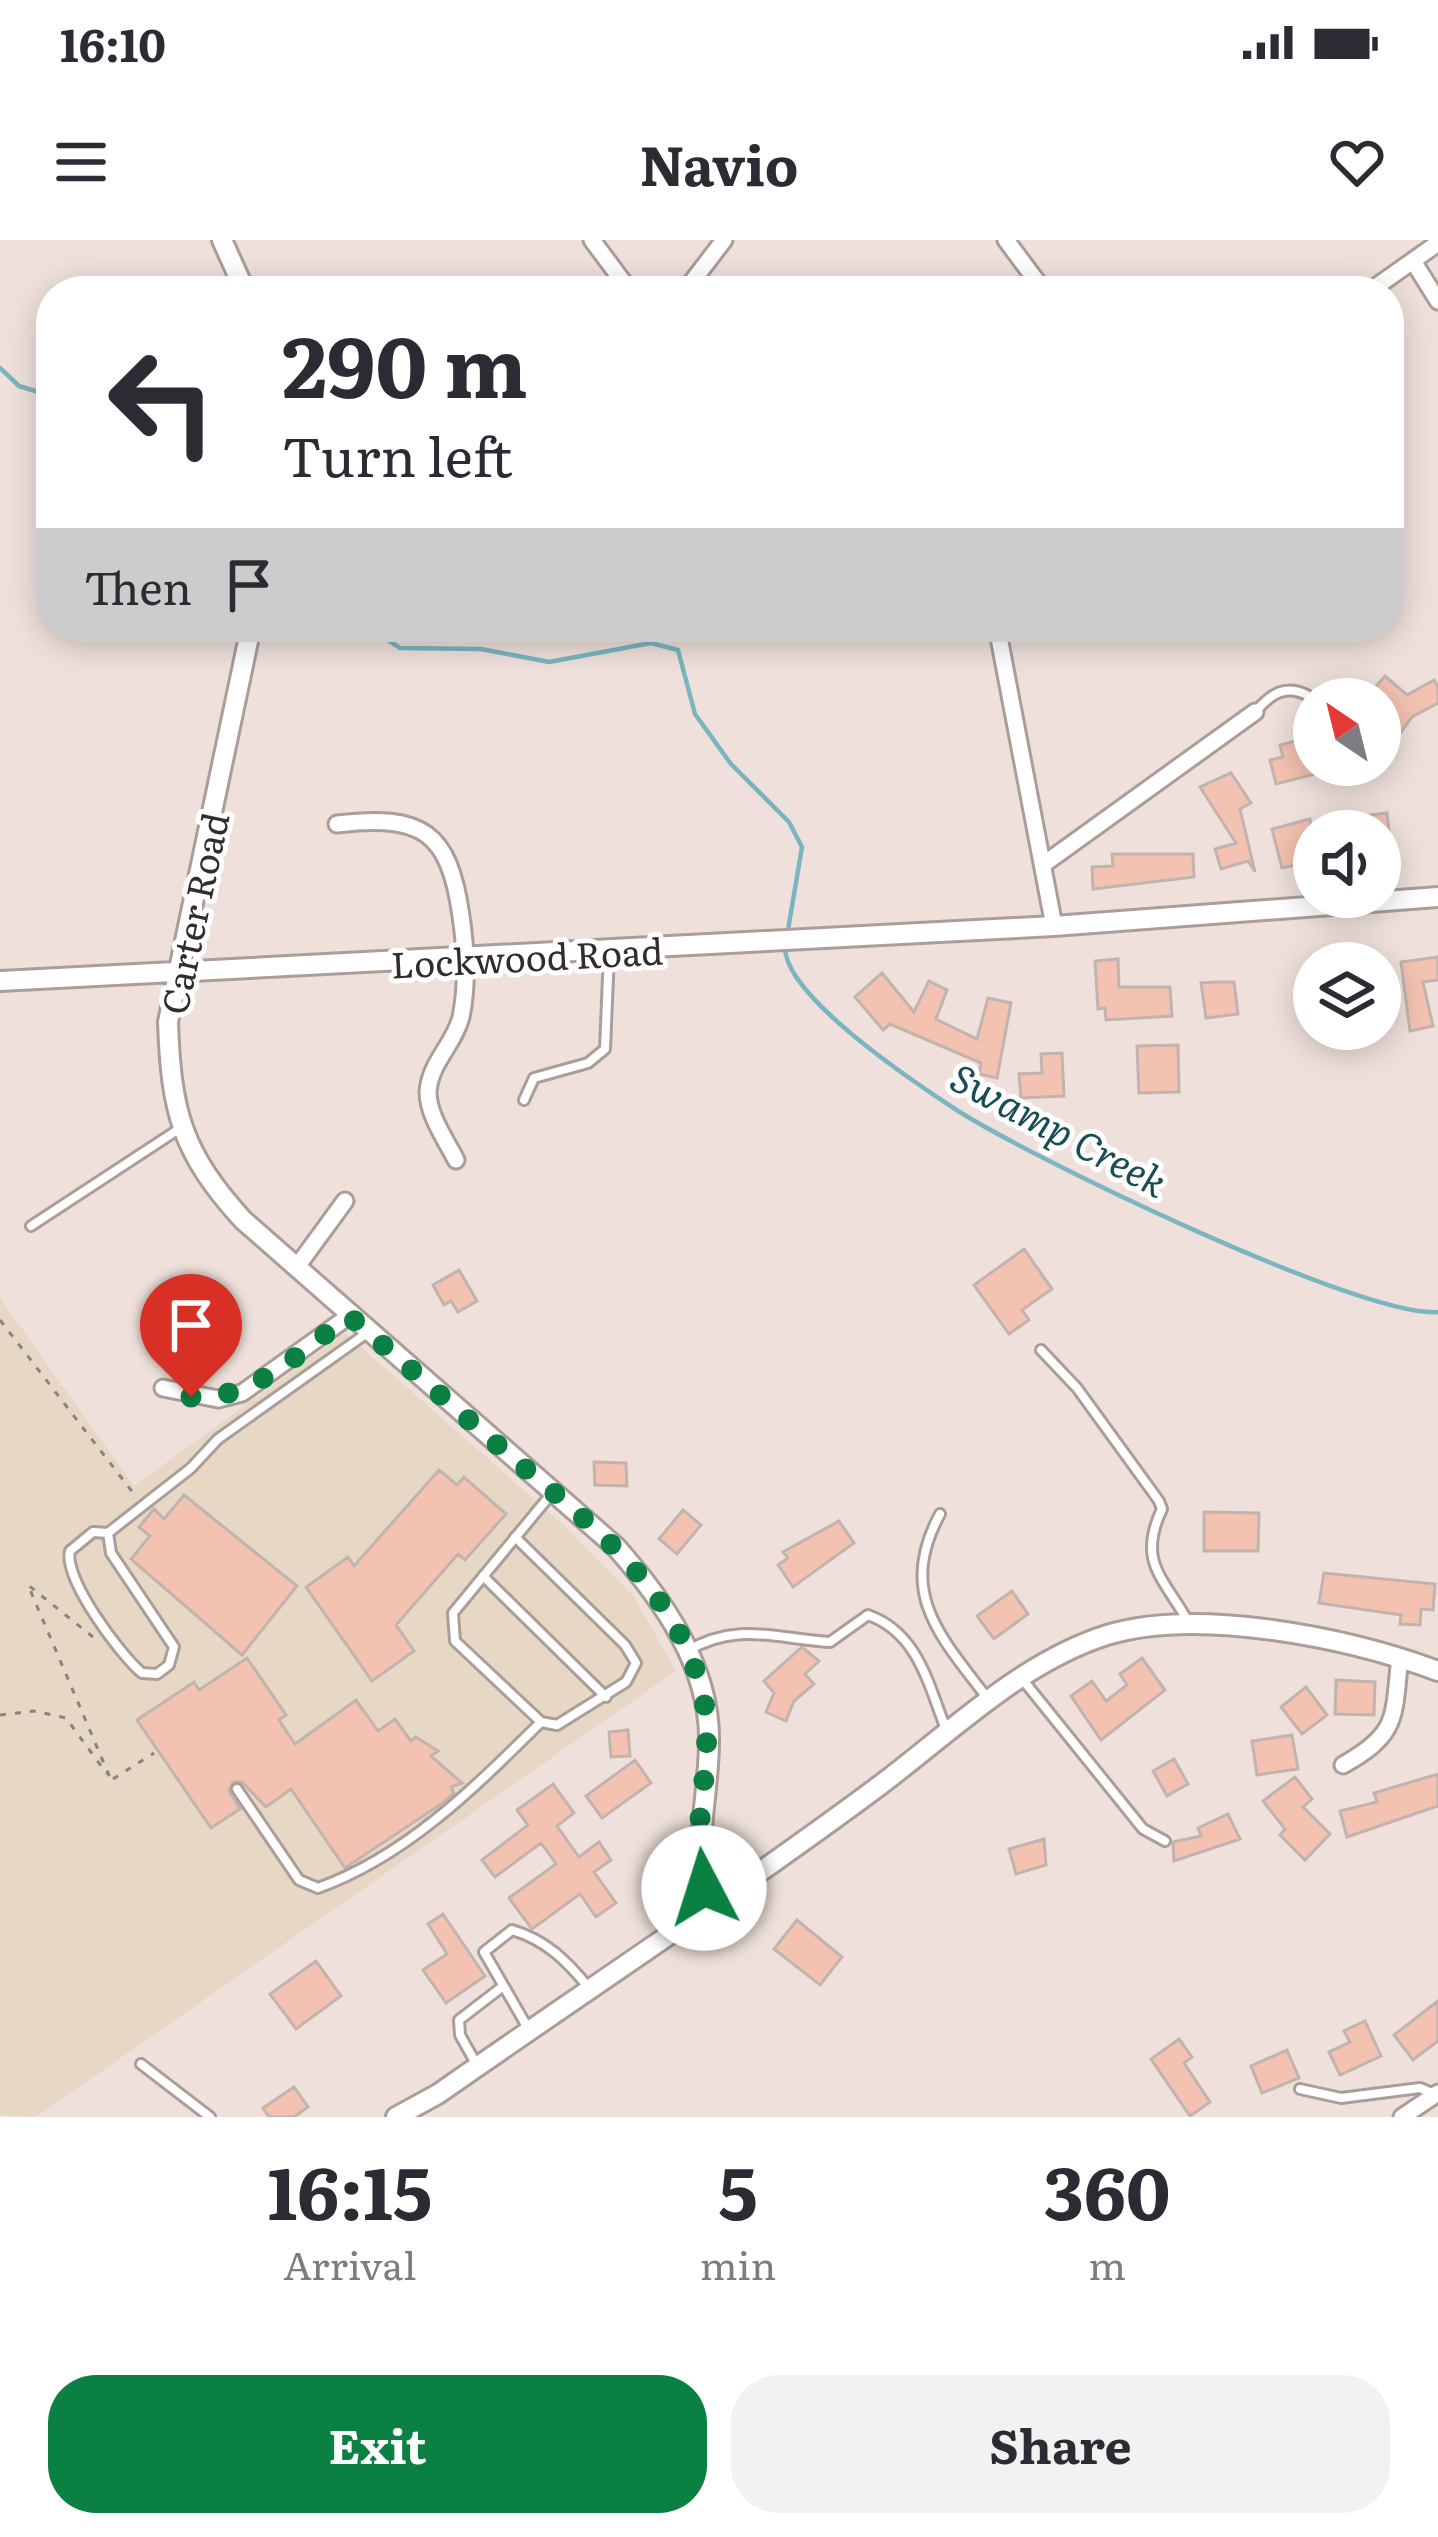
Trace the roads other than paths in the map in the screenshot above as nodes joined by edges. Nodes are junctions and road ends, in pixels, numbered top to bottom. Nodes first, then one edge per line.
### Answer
1 (222, 240) edge
2 (592, 240) edge
3 (724, 240) edge
4 (1006, 240) edge
5 (1438, 242) edge
6 (1413, 261) junction
7 (238, 276) edge
8 (618, 276) edge
9 (696, 276) edge
10 (1033, 276) edge
11 (1392, 276) edge
12 (1438, 301) edge
13 (248, 642) edge
14 (1000, 642) edge
15 (1293, 691) edge
16 (1256, 712) joint
17 (338, 824) dead end
18 (1044, 864) junction
19 (1438, 897) edge
20 (1054, 926) junction
21 (609, 952) junction
22 (467, 960) junction
23 (175, 975) junction
24 (0, 981) edge
25 (524, 1100) dead end
26 (178, 1129) junction
27 (456, 1160) dead end
28 (345, 1202) dead end
29 (31, 1226) dead end
30 (296, 1268) junction
31 (349, 1316) junction
32 (371, 1335) junction
33 (1041, 1350) dead end
34 (163, 1388) dead end
35 (553, 1492) junction
36 (940, 1514) dead end
37 (108, 1533) junction
38 (515, 1538) junction
39 (483, 1576) junction
40 (1190, 1625) junction
41 (687, 1651) junction
42 (1400, 1657) junction
43 (1438, 1671) edge
44 (1022, 1679) junction
45 (606, 1697) junction
46 (989, 1701) junction
47 (541, 1722) junction
48 (948, 1733) junction
49 (1343, 1765) dead end
50 (237, 1789) dead end
51 (1166, 1841) dead end
52 (709, 1907) junction
53 (502, 1987) junction
54 (590, 1989) junction
55 (530, 2031) junction
56 (141, 2064) dead end
57 (478, 2067) junction
58 (1300, 2089) dead end
59 (1437, 2094) edge
60 (210, 2117) edge
61 (396, 2117) edge
62 (1402, 2117) edge

1 - 7 street
2 - 8 street
3 - 9 street
4 - 10 street
5 - 6 street
6 - 11 street
6 - 12 street
13 - 23 street, Carter Road
14 - 18 street
15 - 16 lane
16 - 18 street
17 - 22 street
18 - 20 street
19 - 20 street, Lockwood Road
20 - 21 street, Lockwood Road
21 - 22 street, Lockwood Road
21 - 25 lane
22 - 23 street, Lockwood Road
22 - 27 street
23 - 24 street, Lockwood Road
23 - 26 street, Carter Road
26 - 29 lane
26 - 30 street, Carter Road
28 - 30 street
30 - 31 street, Carter Road
31 - 32 street, Carter Road
31 - 34 street
32 - 35 street, Carter Road
32 - 37 lane
33 - 40 lane
35 - 38 lane
35 - 41 street, Carter Road
36 - 46 lane
37 - 37 lane
38 - 39 lane
38 - 45 lane
39 - 45 lane
39 - 47 lane
40 - 42 street
40 - 44 street
41 - 48 lane
41 - 52 street, Carter Road
42 - 43 street
42 - 49 street
44 - 46 street
44 - 51 lane
45 - 47 lane
46 - 48 street
47 - 50 lane
48 - 52 street
52 - 54 street
53 - 54 lane
53 - 55 lane
53 - 57 lane
54 - 55 street
55 - 57 street
56 - 60 lane
57 - 61 street
58 - 59 lane
59 - 62 street

